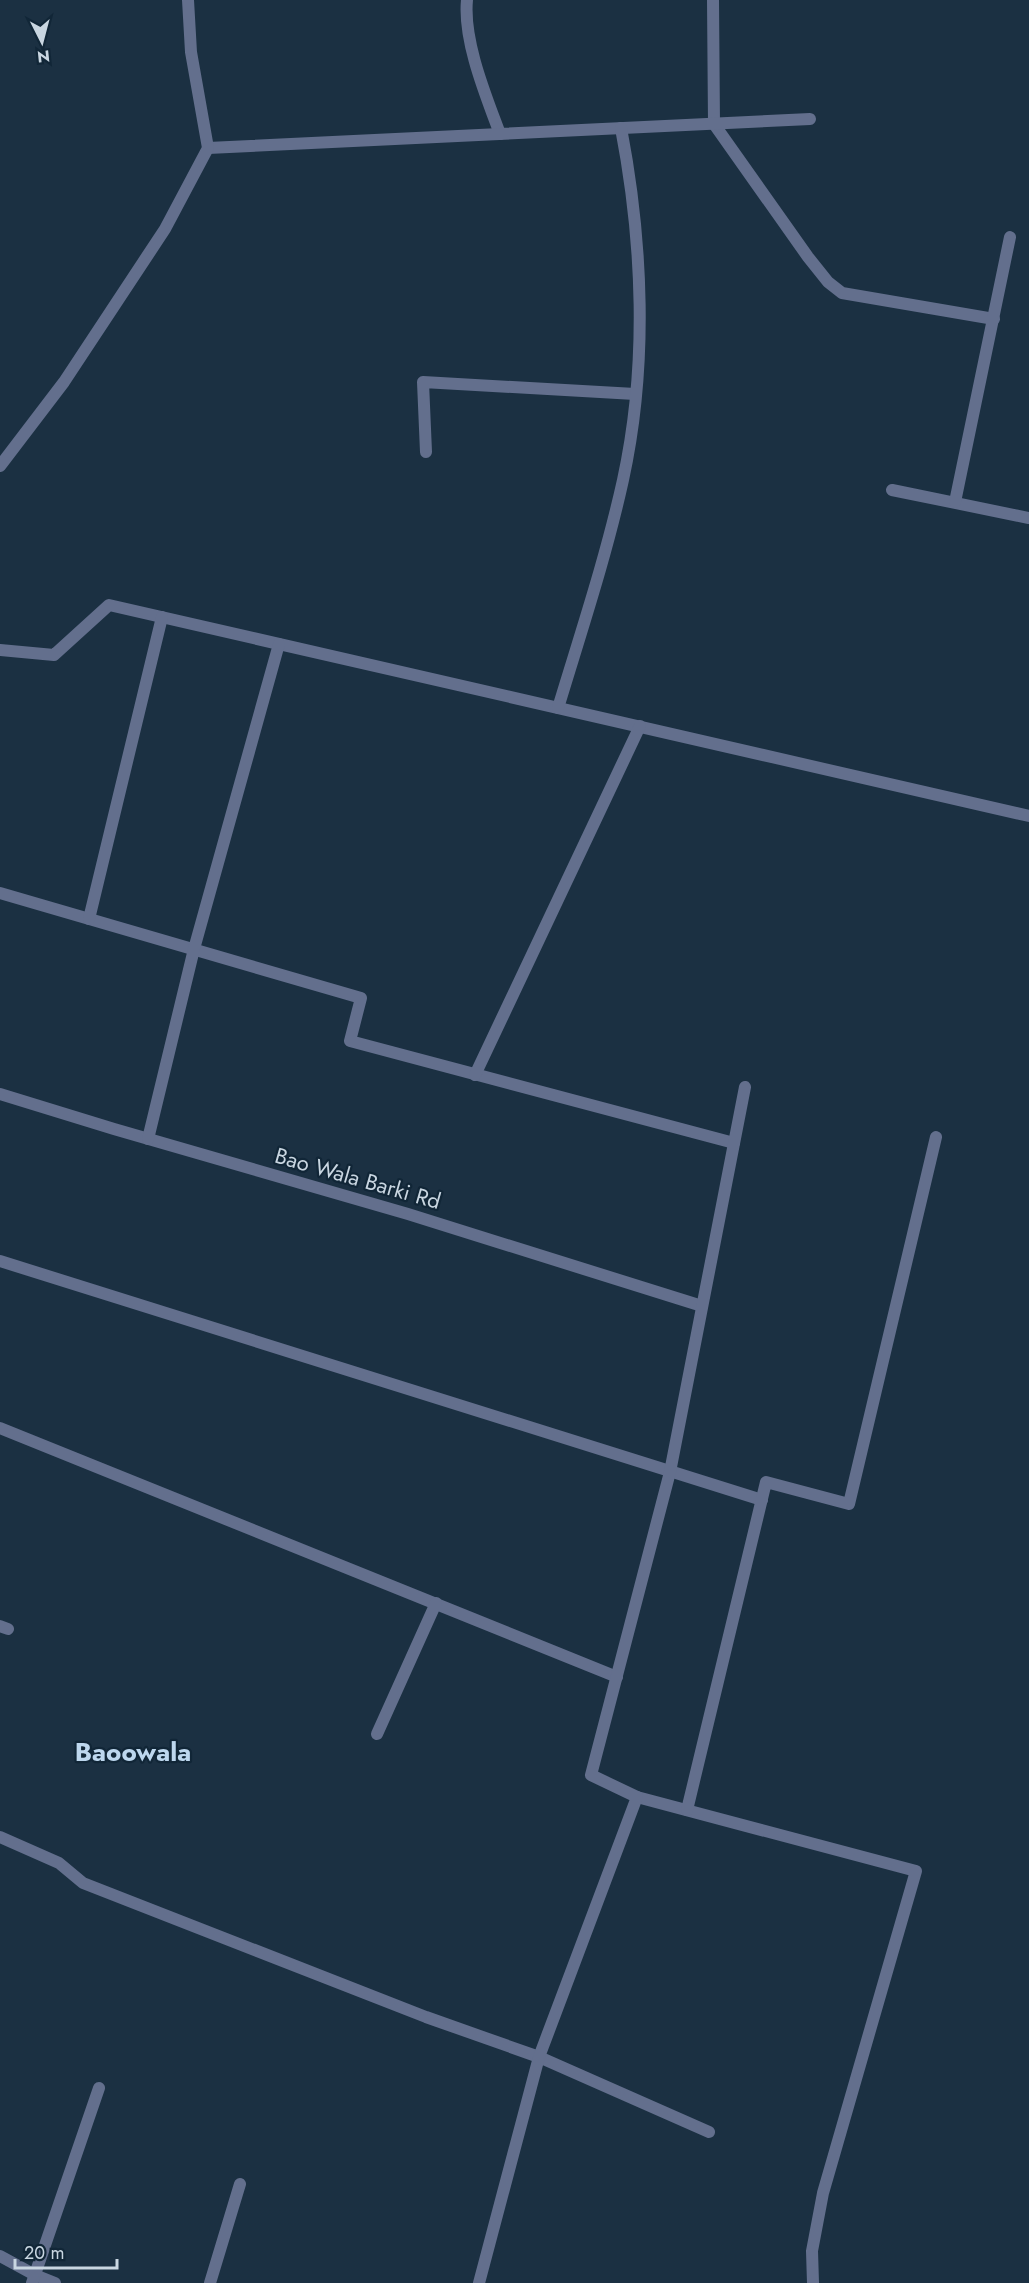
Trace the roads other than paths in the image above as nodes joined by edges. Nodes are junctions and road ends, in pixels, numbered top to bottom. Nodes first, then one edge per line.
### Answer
1 (188, 0) edge
2 (467, 0) edge
3 (713, 0) edge
4 (810, 119) dead end
5 (714, 124) junction
6 (621, 128) junction
7 (500, 134) junction
8 (208, 148) junction
9 (1010, 237) dead end
10 (994, 319) junction
11 (635, 394) junction
12 (426, 452) dead end
13 (0, 466) edge
14 (892, 490) dead end
15 (956, 502) junction
16 (1029, 518) edge
17 (162, 617) junction
18 (279, 644) junction
19 (0, 650) edge
20 (558, 708) junction
21 (640, 726) junction
22 (1029, 816) edge
23 (0, 893) edge
24 (89, 919) junction
25 (194, 949) junction
26 (475, 1075) junction
27 (745, 1087) dead end
28 (0, 1094) edge
29 (936, 1137) dead end
30 (148, 1139) junction
31 (734, 1143) junction
32 (0, 1261) edge
33 (702, 1306) junction
34 (0, 1428) edge
35 (670, 1472) junction
36 (762, 1500) junction
37 (436, 1603) junction
38 (617, 1677) junction
39 (377, 1734) dead end
40 (637, 1797) junction
41 (687, 1810) junction
42 (0, 1837) edge
43 (540, 2056) junction
44 (99, 2088) dead end
45 (709, 2132) dead end
46 (240, 2184) dead end
47 (0, 2256) edge
48 (33, 2279) edge
49 (55, 2283) edge
50 (210, 2283) edge
51 (479, 2283) edge
52 (813, 2283) edge

1 - 8 street
2 - 7 street
3 - 5 street
4 - 5 street
5 - 6 street
5 - 10 street
6 - 7 street
6 - 11 street
7 - 8 street
8 - 13 street
9 - 10 street
10 - 15 street
11 - 12 street
11 - 20 street
14 - 15 street
15 - 16 street
17 - 18 street
17 - 19 street
17 - 24 street
18 - 20 street
18 - 25 street
20 - 21 street
21 - 22 street
21 - 26 street
23 - 24 street
24 - 25 street
25 - 26 street
25 - 30 street
26 - 31 street
27 - 31 street
28 - 30 street, Bao Wala Barki Rd
29 - 36 street
30 - 33 street, Bao Wala Barki Rd
31 - 33 street
32 - 35 street
33 - 35 street
34 - 37 street
35 - 36 street
35 - 38 street
36 - 41 street
37 - 38 street
37 - 39 street
38 - 40 street
40 - 41 street
40 - 43 street
41 - 52 street
42 - 43 street
43 - 45 street
43 - 51 street
44 - 48 street
46 - 50 street
47 - 48 street
48 - 49 street

